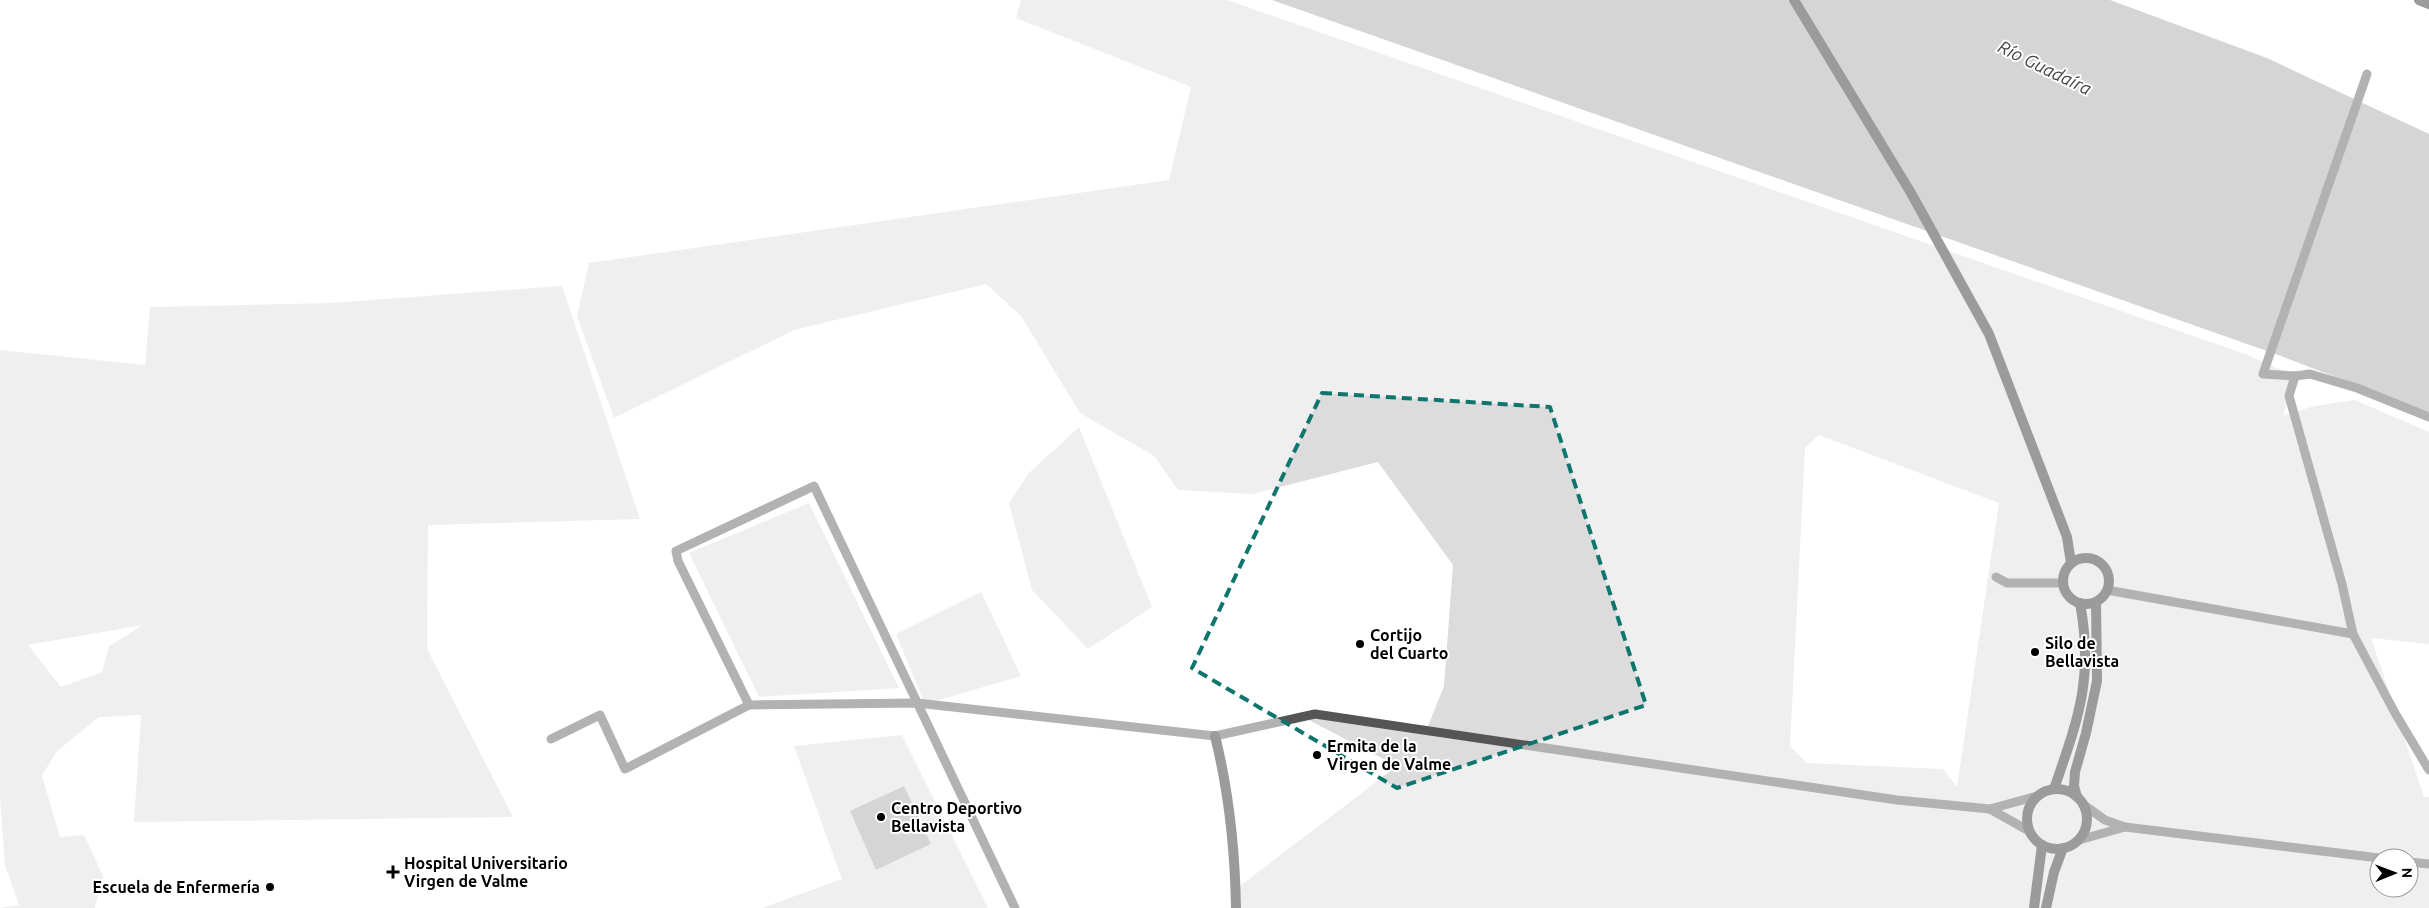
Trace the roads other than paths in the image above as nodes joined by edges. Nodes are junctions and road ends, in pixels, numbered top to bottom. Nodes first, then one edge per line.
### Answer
1 (1794, 0) edge
2 (2418, 0) edge
3 (2429, 4) edge
4 (2367, 74) dead end
5 (2295, 376) junction
6 (2429, 417) edge
7 (2067, 538) junction
8 (2084, 558) junction
9 (2070, 563) junction
10 (1996, 577) dead end
11 (2063, 583) junction
12 (2107, 590) junction
13 (2096, 602) junction
14 (2080, 604) junction
15 (2353, 634) junction
16 (917, 704) junction
17 (749, 706) junction
18 (1215, 736) junction
19 (551, 739) dead end
20 (2429, 770) edge
21 (2054, 789) junction
22 (2037, 796) junction
23 (2081, 801) junction
24 (1990, 809) junction
25 (2125, 827) junction
26 (2029, 831) junction
27 (2078, 840) junction
28 (2042, 845) junction
29 (2063, 848) junction
30 (2369, 857) edge
31 (1015, 908) edge
32 (1236, 908) edge
33 (2034, 908) edge
34 (2046, 908) edge

1 - 7 street
2 - 3 street
4 - 5 street
5 - 6 street
5 - 15 street
7 - 8 street
7 - 9 street
8 - 9 street
8 - 12 street
9 - 11 street
10 - 11 street
11 - 14 street
12 - 13 street
12 - 15 street
13 - 14 street
13 - 23 street
14 - 21 street
15 - 20 street
16 - 17 street
16 - 17 street
16 - 18 street
16 - 31 street
17 - 19 street
18 - 24 street
18 - 32 street
21 - 22 street
21 - 23 street
22 - 24 street
22 - 26 street
23 - 25 street
23 - 27 street
24 - 26 street
25 - 27 street
25 - 30 street
26 - 28 street
27 - 29 street
28 - 29 street
28 - 33 street
29 - 34 street

